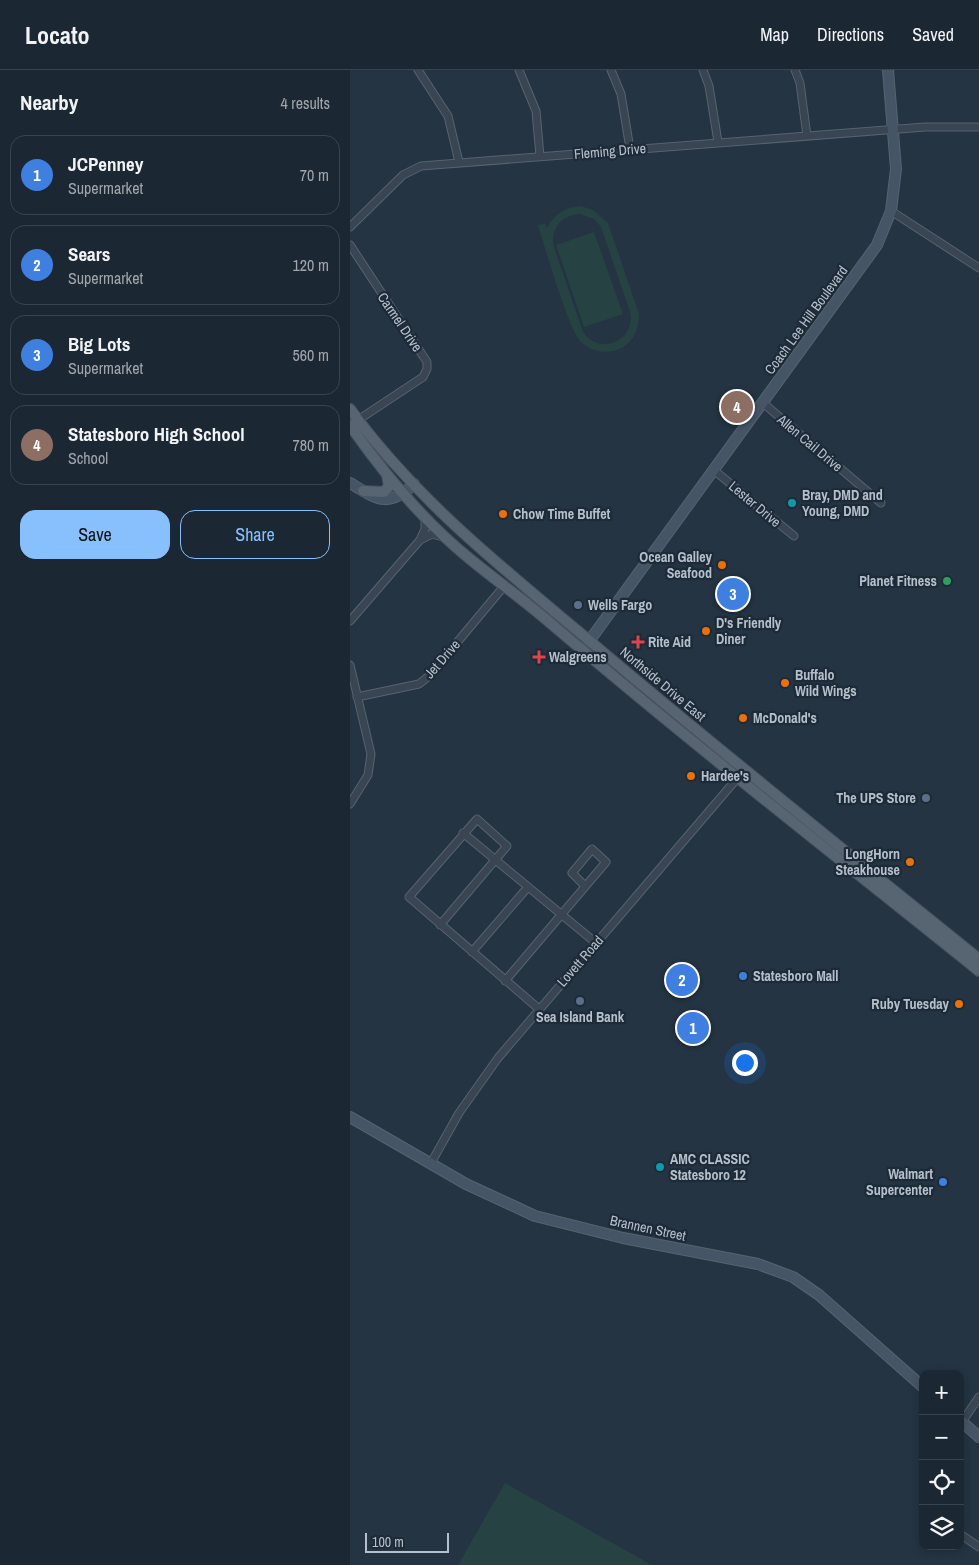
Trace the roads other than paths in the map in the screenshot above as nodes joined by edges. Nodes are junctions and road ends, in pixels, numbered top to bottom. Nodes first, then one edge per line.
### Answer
1 (418, 70) edge
2 (519, 70) edge
3 (610, 70) edge
4 (703, 70) edge
5 (795, 70) edge
6 (888, 70) edge
7 (979, 127) edge
8 (893, 131) junction
9 (807, 136) junction
10 (718, 142) junction
11 (630, 149) junction
12 (540, 156) junction
13 (458, 162) junction
14 (891, 211) junction
15 (350, 227) edge
16 (350, 245) edge
17 (979, 268) edge
18 (763, 403) junction
19 (350, 408) edge
20 (353, 423) edge
21 (715, 471) junction
22 (387, 475) junction
23 (350, 483) edge
24 (414, 484) junction
25 (363, 491) junction
26 (404, 494) junction
27 (881, 503) dead end
28 (425, 518) junction
29 (794, 536) dead end
30 (420, 540) junction
31 (449, 540) junction
32 (505, 585) junction
33 (350, 621) edge
34 (590, 641) junction
35 (582, 651) junction
36 (350, 665) edge
37 (357, 697) junction
38 (744, 770) junction
39 (737, 778) junction
40 (350, 804) edge
41 (464, 833) junction
42 (496, 860) junction
43 (584, 885) junction
44 (528, 887) junction
45 (560, 914) junction
46 (440, 925) junction
47 (596, 943) junction
48 (472, 952) junction
49 (979, 958) edge
50 (979, 971) edge
51 (505, 981) junction
52 (539, 1009) junction
53 (350, 1117) edge
54 (431, 1164) junction
55 (919, 1383) edge
56 (979, 1397) edge
57 (964, 1417) edge
58 (964, 1424) edge
59 (979, 1437) edge
60 (964, 1537) edge
61 (979, 1547) edge

1 - 13 street
2 - 12 street
3 - 11 street
4 - 10 street
5 - 9 street
6 - 8 street, Coach Lee Hill Boulevard
7 - 8 street, Fleming Drive
8 - 9 street, Fleming Drive
8 - 14 street, Coach Lee Hill Boulevard
9 - 10 street, Fleming Drive
10 - 11 street, Fleming Drive
11 - 12 street, Fleming Drive
12 - 13 street, Fleming Drive
13 - 15 street, Fleming Drive
14 - 17 street
14 - 18 street, Coach Lee Hill Boulevard
16 - 20 street, Carmel Drive
18 - 21 street, Coach Lee Hill Boulevard
18 - 27 street, Allen Cail Drive
19 - 20 main road, Northside Drive East
20 - 22 main road, Northside Drive East
20 - 24 main road, Northside Drive East
21 - 29 street, Lester Drive
21 - 34 street, Coach Lee Hill Boulevard
22 - 25 main road
22 - 26 main road, Northside Drive East
23 - 25 street
24 - 26 street
24 - 34 main road, Northside Drive East
25 - 26 street
26 - 28 main road, Northside Drive East
28 - 30 street
28 - 31 main road, Northside Drive East
30 - 31 street
30 - 33 street
31 - 32 main road, Northside Drive East
32 - 35 main road, Northside Drive East
32 - 37 street, Jet Drive
34 - 35 street, Coach Lee Hill Boulevard
34 - 38 main road, Northside Drive East
35 - 39 main road, Northside Drive East
36 - 37 street
37 - 40 street
38 - 39 street, Lovett Road
38 - 49 main road, Northside Drive East
39 - 47 street, Lovett Road
39 - 50 main road, Northside Drive East
41 - 42 street
41 - 42 street
41 - 46 street
42 - 44 street
42 - 46 street
43 - 43 street
43 - 45 street
44 - 45 street
44 - 48 street
45 - 47 street
45 - 51 street
46 - 48 street
47 - 52 street, Lovett Road
48 - 51 street
51 - 52 street
52 - 54 street, Lovett Road
53 - 54 street, Brannen Street
54 - 55 street, Brannen Street
56 - 57 street
58 - 59 street
60 - 61 street

